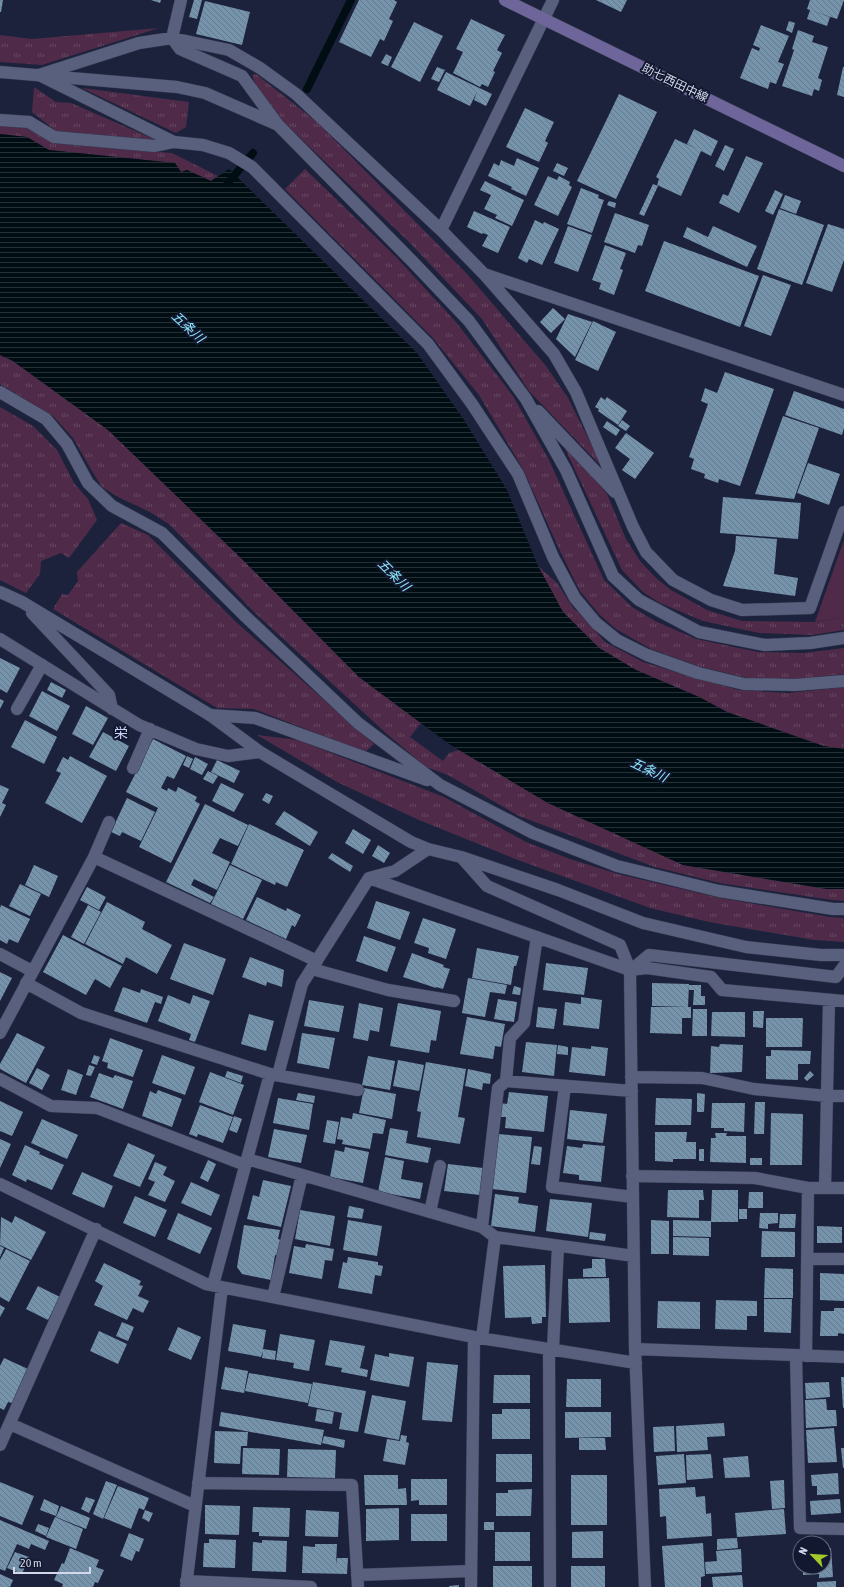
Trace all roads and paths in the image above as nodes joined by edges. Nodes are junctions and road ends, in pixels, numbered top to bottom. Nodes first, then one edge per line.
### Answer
1 (181, 0) edge
2 (505, 0) edge
3 (553, 0) edge
4 (543, 19) junction
5 (172, 38) junction
6 (0, 72) edge
7 (39, 75) junction
8 (0, 120) edge
9 (278, 125) junction
10 (174, 142) junction
11 (844, 166) edge
12 (441, 230) junction
13 (484, 274) junction
14 (0, 392) edge
15 (844, 395) edge
16 (526, 399) junction
17 (620, 498) junction
18 (844, 512) edge
19 (0, 592) edge
20 (22, 602) junction
21 (844, 638) edge
22 (0, 639) edge
23 (42, 665) junction
24 (844, 681) edge
25 (17, 709) dead end
26 (112, 709) junction
27 (210, 716) junction
28 (150, 729) junction
29 (260, 752) junction
30 (133, 768) dead end
31 (440, 785) junction
32 (109, 822) dead end
33 (428, 849) junction
34 (94, 857) junction
35 (461, 857) junction
36 (369, 878) junction
37 (844, 909) edge
38 (537, 937) junction
39 (0, 954) edge
40 (844, 956) edge
41 (315, 965) junction
42 (844, 966) edge
43 (630, 970) junction
44 (32, 971) junction
45 (26, 983) junction
46 (829, 1000) junction
47 (454, 1001) dead end
48 (844, 1001) edge
49 (0, 1033) edge
50 (274, 1075) junction
51 (631, 1077) junction
52 (0, 1079) edge
53 (506, 1081) junction
54 (566, 1086) junction
55 (358, 1090) dead end
56 (632, 1091) junction
57 (827, 1096) junction
58 (844, 1096) edge
59 (246, 1162) junction
60 (440, 1166) dead end
61 (302, 1175) junction
62 (632, 1176) junction
63 (0, 1184) edge
64 (808, 1188) junction
65 (825, 1188) junction
66 (844, 1188) edge
67 (633, 1197) junction
68 (430, 1212) junction
69 (482, 1228) junction
70 (96, 1229) junction
71 (495, 1238) junction
72 (558, 1246) junction
73 (634, 1256) junction
74 (808, 1259) junction
75 (844, 1259) edge
76 (217, 1286) junction
77 (273, 1297) junction
78 (478, 1338) junction
79 (551, 1349) junction
80 (635, 1349) junction
81 (801, 1356) junction
82 (844, 1357) edge
83 (636, 1363) junction
84 (10, 1424) junction
85 (0, 1445) edge
86 (198, 1483) junction
87 (195, 1506) junction
88 (844, 1529) edge
89 (472, 1571) junction
90 (357, 1581) edge
91 (186, 1584) edge
92 (312, 1587) edge
93 (471, 1587) edge
94 (550, 1587) edge
95 (645, 1587) edge

1 - 5 street
2 - 4 main road, 助七西田中線
3 - 4 street
4 - 11 main road, 助七西田中線
4 - 12 street
5 - 7 street
5 - 9 street
5 - 12 street
6 - 7 street
7 - 9 street
7 - 10 street
8 - 10 street
9 - 16 street
10 - 24 street
12 - 13 street
13 - 15 street
13 - 17 street
14 - 31 street
16 - 17 street
16 - 21 street
17 - 18 street
19 - 20 street
20 - 26 street
20 - 27 street
22 - 23 street
23 - 25 street
23 - 26 street
26 - 28 street
27 - 29 street
27 - 31 street
28 - 29 street
28 - 30 street
29 - 33 street
31 - 37 street
32 - 34 street
33 - 35 street
33 - 36 street
34 - 41 street
34 - 44 street
35 - 40 street
35 - 43 street
36 - 38 street
36 - 41 street
38 - 43 street
38 - 53 street
39 - 44 street
41 - 47 street
41 - 50 street
42 - 43 street
43 - 46 street
43 - 51 street
44 - 45 street
45 - 49 street
45 - 50 street
46 - 48 street
46 - 57 street
50 - 55 street
50 - 59 street
51 - 56 street
51 - 57 street
52 - 59 street
53 - 54 street
53 - 69 street
54 - 56 street
54 - 67 street
56 - 62 street
57 - 58 street
57 - 65 street
59 - 61 street
59 - 76 street
60 - 68 street
61 - 68 street
61 - 77 street
62 - 64 street
62 - 67 street
63 - 70 street
64 - 65 street
64 - 74 street
65 - 66 street
67 - 73 street
68 - 69 street
69 - 71 street
70 - 76 street
70 - 84 street
71 - 72 street
71 - 78 street
72 - 73 street
72 - 79 street
73 - 80 street
74 - 75 street
74 - 81 street
76 - 77 street
76 - 86 street
77 - 78 street
78 - 79 street
78 - 89 street
79 - 83 street
79 - 94 street
80 - 81 street
80 - 83 street
81 - 82 street
81 - 88 street
83 - 95 street
84 - 85 street
84 - 87 street
86 - 87 street
86 - 90 street
87 - 91 street
89 - 90 street
89 - 93 street
91 - 92 street

